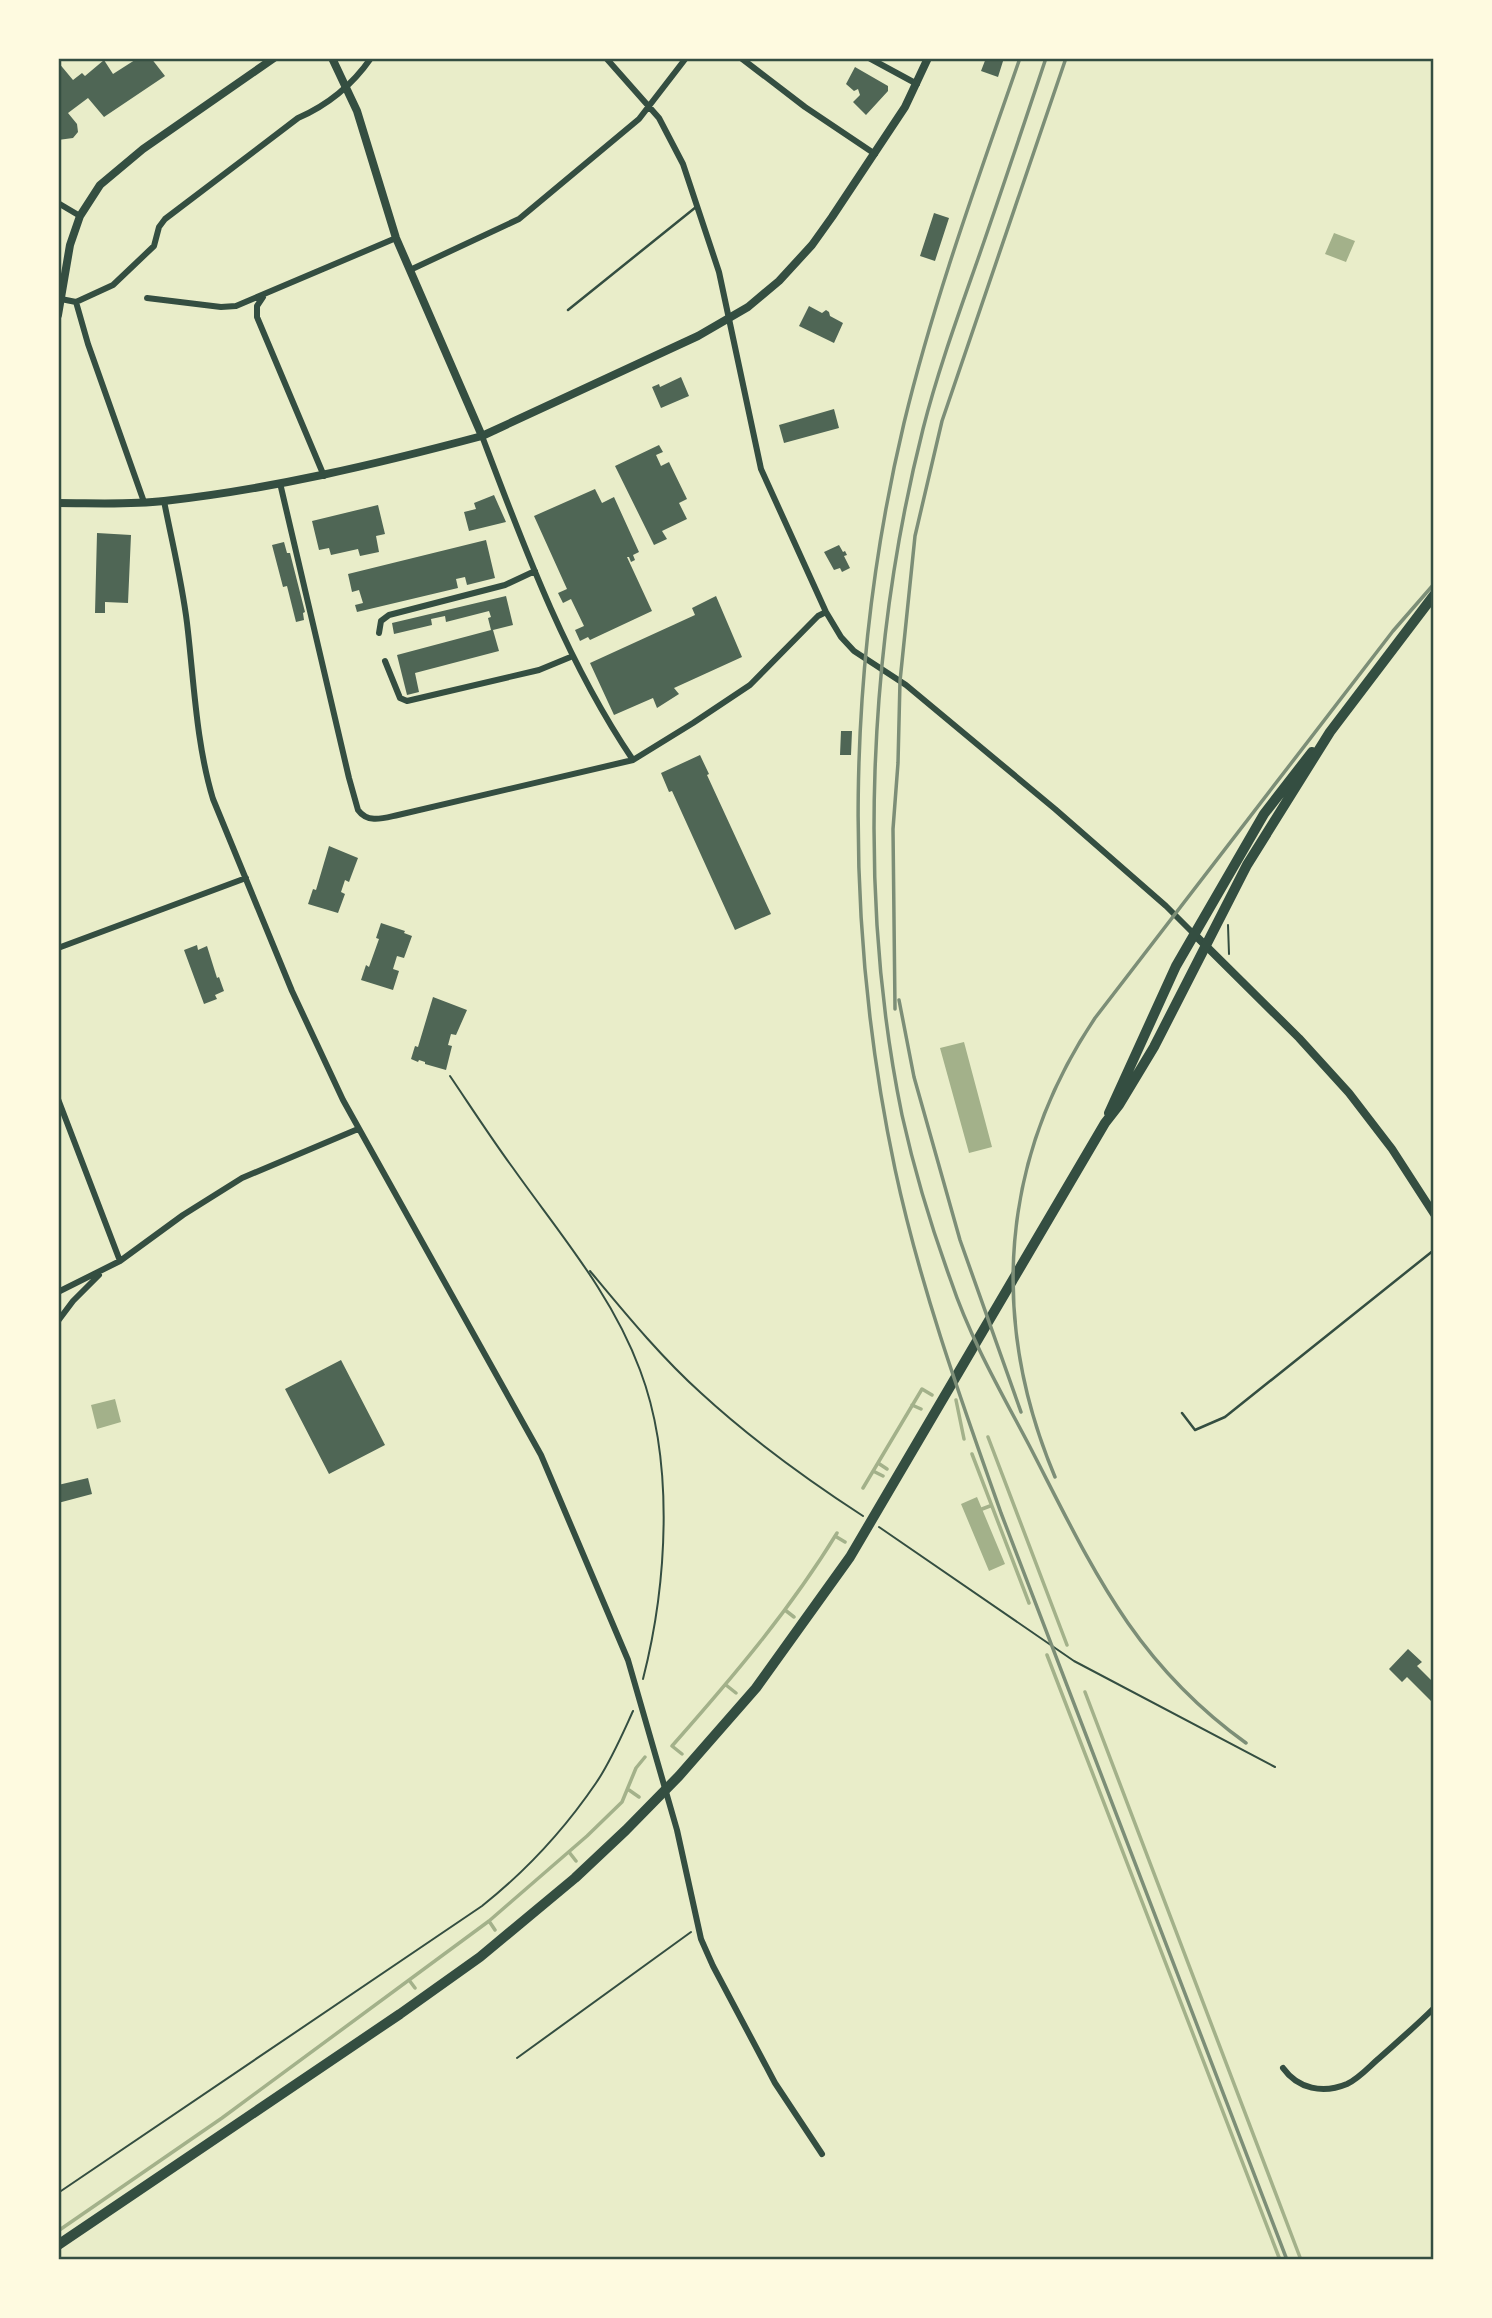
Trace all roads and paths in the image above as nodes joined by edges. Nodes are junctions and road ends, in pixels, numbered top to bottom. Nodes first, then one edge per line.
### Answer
1 (274, 58) edge
2 (332, 58) edge
3 (371, 58) edge
4 (606, 58) edge
5 (686, 58) edge
6 (741, 58) edge
7 (869, 58) edge
8 (928, 58) edge
9 (917, 84) junction
10 (347, 87) junction
11 (648, 106) junction
12 (874, 154) junction
13 (58, 203) edge
14 (698, 205) junction
15 (80, 216) junction
16 (396, 238) junction
17 (410, 270) junction
18 (264, 295) junction
19 (147, 298) dead end
20 (61, 299) junction
21 (76, 302) junction
22 (568, 310) dead end
23 (58, 315) edge
24 (728, 320) junction
25 (482, 436) junction
26 (324, 476) junction
27 (280, 483) junction
28 (164, 501) junction
29 (145, 502) junction
30 (58, 503) edge
31 (535, 571) junction
32 (1434, 595) edge
33 (826, 612) junction
34 (379, 633) dead end
35 (573, 656) junction
36 (385, 661) dead end
37 (1330, 732) junction
38 (633, 760) junction
39 (246, 878) junction
40 (1228, 925) dead end
41 (1194, 934) junction
42 (1205, 944) junction
43 (58, 948) edge
44 (1229, 954) dead end
45 (450, 1076) dead end
46 (58, 1099) edge
47 (1105, 1123) junction
48 (358, 1129) junction
49 (1434, 1214) edge
50 (1434, 1250) edge
51 (120, 1261) junction
52 (586, 1265) junction
53 (109, 1267) junction
54 (58, 1292) edge
55 (58, 1321) edge
56 (1182, 1413) dead end
57 (866, 1519) dead end
58 (878, 1527) dead end
59 (639, 1691) junction
60 (634, 1709) dead end
61 (1275, 1767) dead end
62 (698, 1928) junction
63 (1434, 2008) edge
64 (517, 2058) dead end
65 (1283, 2068) dead end
66 (822, 2154) dead end
67 (58, 2193) edge
68 (58, 2245) edge

1 - 15 street
2 - 10 street
3 - 10 street
4 - 11 street
5 - 11 street
6 - 12 street
7 - 9 street
8 - 9 street
9 - 12 street
10 - 16 street
10 - 21 street
11 - 14 street
11 - 17 street
12 - 24 street
13 - 15 street
14 - 22 lane
14 - 24 street
15 - 20 street
16 - 17 street
16 - 18 street
17 - 25 street
18 - 19 street
18 - 26 street
20 - 21 street
20 - 23 street
21 - 29 street
24 - 25 street
24 - 33 street
25 - 26 street
25 - 31 street
26 - 27 street
27 - 28 street
27 - 38 street
28 - 29 street
28 - 39 street
29 - 30 street
31 - 34 street
31 - 35 street
32 - 37 main road
33 - 38 street
33 - 41 street
35 - 36 street
35 - 38 street
37 - 41 main road
37 - 42 main road
39 - 43 street
39 - 48 street
40 - 44 path
41 - 42 street
41 - 47 main road
42 - 47 main road
42 - 49 street
45 - 52 path
46 - 51 street
47 - 68 main road
48 - 51 street
48 - 59 street
50 - 56 lane
51 - 53 street
52 - 57 path
52 - 59 path
53 - 54 street
53 - 55 street
58 - 61 path
59 - 62 street
60 - 67 path
62 - 64 path
62 - 66 street
63 - 65 street

